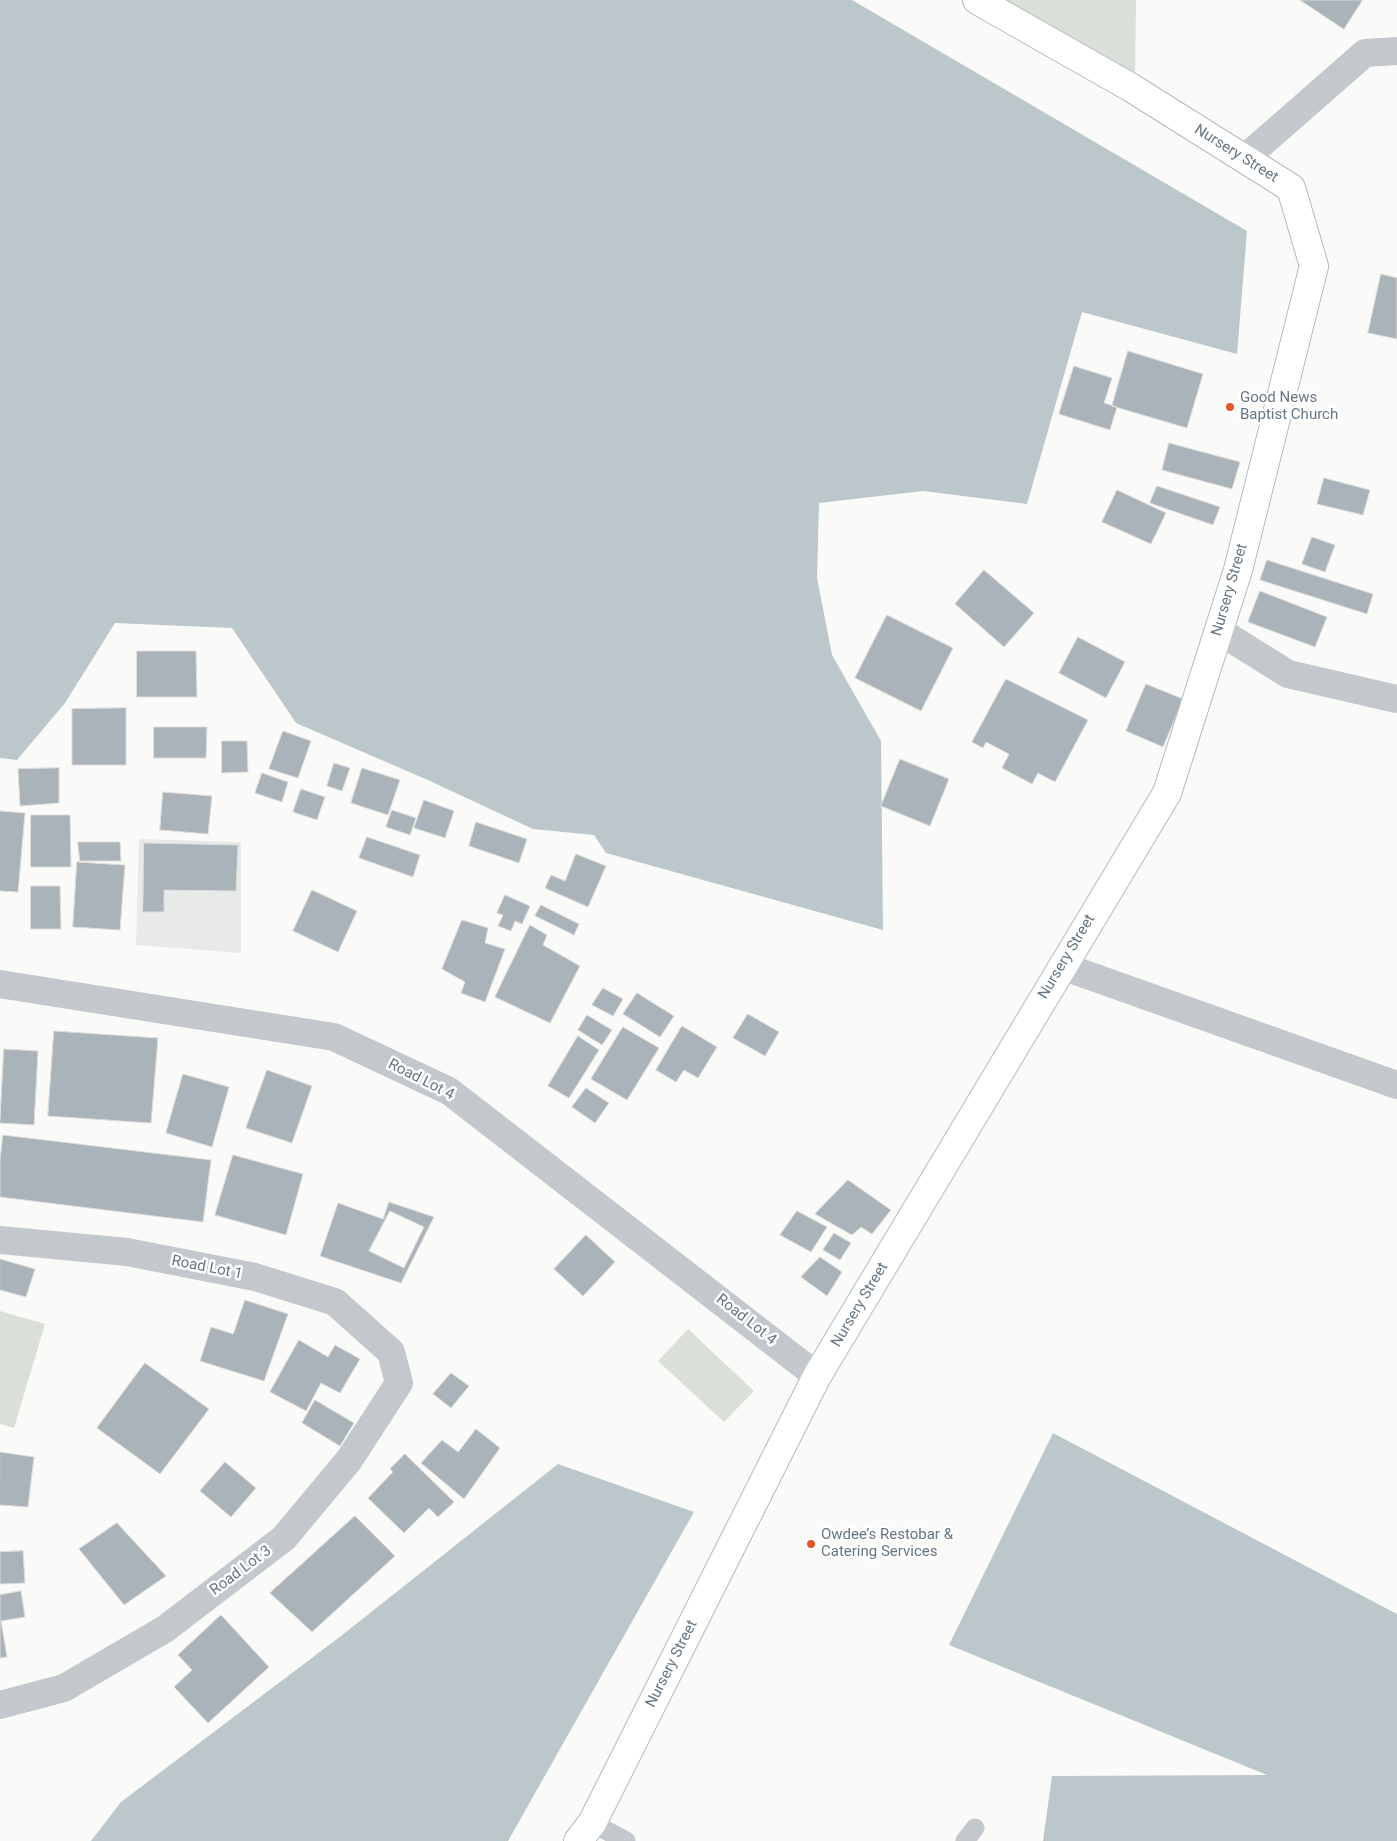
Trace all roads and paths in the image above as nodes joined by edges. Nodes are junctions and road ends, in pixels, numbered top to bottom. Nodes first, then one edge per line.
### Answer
1 (977, 0) edge
2 (1397, 51) edge
3 (1244, 159) junction
4 (1218, 631) junction
5 (1397, 699) edge
6 (1062, 966) junction
7 (0, 984) edge
8 (1395, 1082) edge
9 (0, 1240) edge
10 (391, 1352) joint
11 (817, 1376) junction
12 (0, 1706) edge
13 (585, 1832) edge
14 (626, 1841) edge

1 - 3 main road, Nursery Street
2 - 3 street
3 - 4 main road, Nursery Street
4 - 5 street
4 - 6 main road, Nursery Street
6 - 8 street
6 - 11 main road, Nursery Street
7 - 11 street, Road Lot 4
9 - 10 street, Road Lot 1
10 - 12 street, Road Lot 3
11 - 13 main road, Nursery Street
13 - 14 lane

